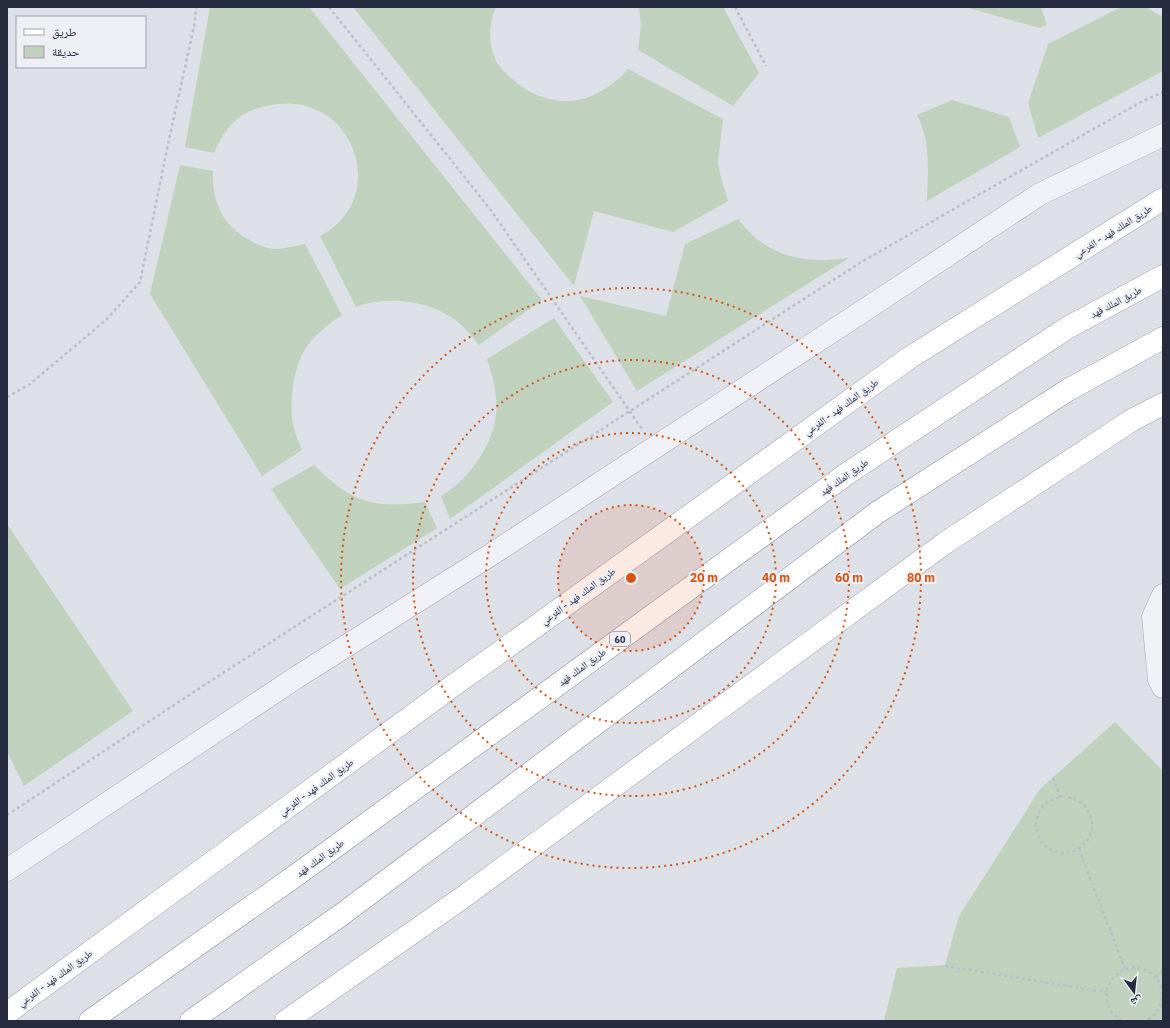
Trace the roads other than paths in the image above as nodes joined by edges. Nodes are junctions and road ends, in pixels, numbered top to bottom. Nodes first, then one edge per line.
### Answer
1 (1163, 135) edge
2 (1163, 199) edge
3 (1163, 276) edge
4 (1163, 338) edge
5 (1163, 404) edge
6 (1163, 595) edge
7 (1163, 687) edge
8 (7, 870) edge
9 (7, 1013) edge
10 (90, 1021) edge
11 (191, 1021) edge
12 (286, 1021) edge

1 - 8 street
2 - 9 main road, طريق الملك فهد - الفرعي
3 - 10 main road, طريق الملك فهد / 60
4 - 11 main road
5 - 12 main road
6 - 7 street

